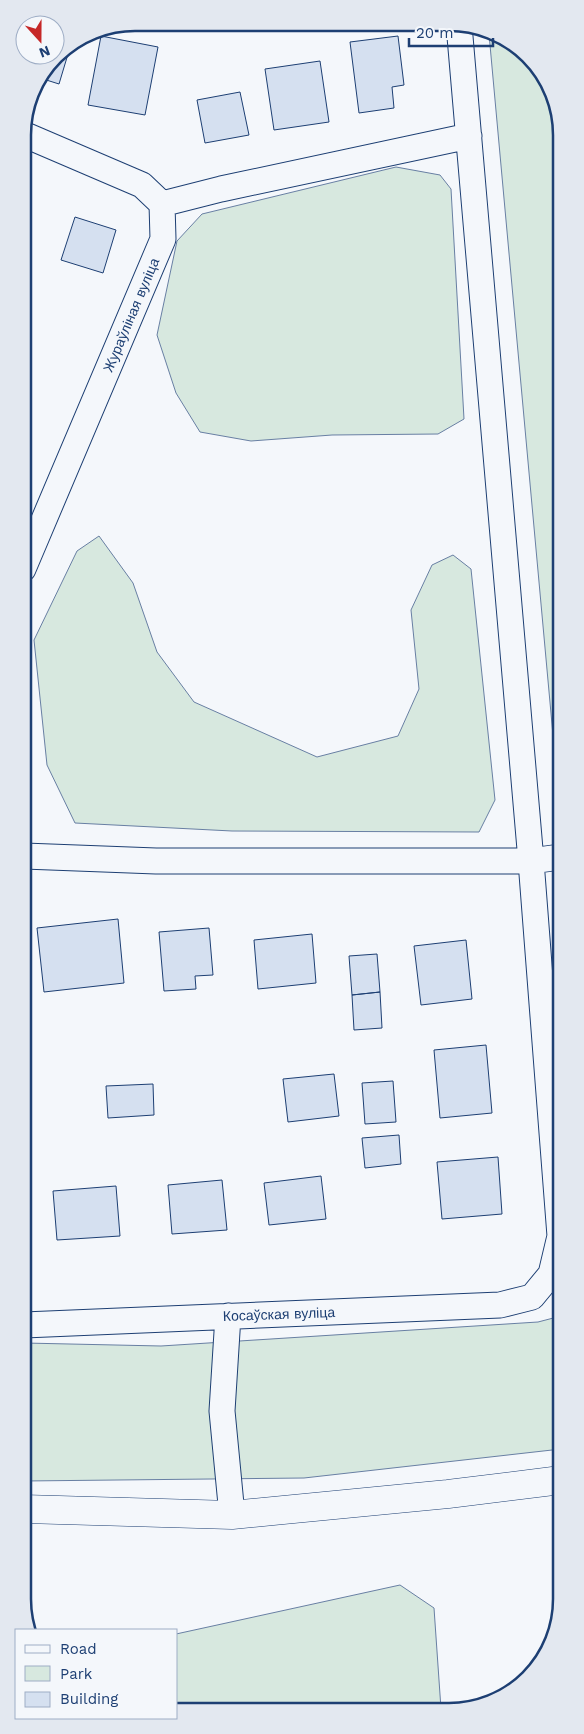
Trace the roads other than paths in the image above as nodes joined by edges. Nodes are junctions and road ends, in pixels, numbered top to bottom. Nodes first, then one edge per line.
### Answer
1 (460, 32) edge
2 (469, 136) junction
3 (31, 137) edge
4 (162, 204) junction
5 (31, 550) edge
6 (31, 856) edge
7 (553, 858) edge
8 (531, 861) junction
9 (553, 1145) edge
10 (553, 1266) edge
11 (228, 1316) junction
12 (31, 1325) edge
13 (553, 1481) edge
14 (31, 1510) edge
15 (232, 1515) junction

1 - 2 street
2 - 4 street
2 - 8 street
3 - 4 street
4 - 5 street, Жураўліная вуліца
6 - 8 street
7 - 8 street
8 - 9 street, Косаўская вуліца
10 - 11 street, Косаўская вуліца
11 - 12 street, Косаўская вуліца
11 - 15 street
13 - 15 main road
14 - 15 main road

